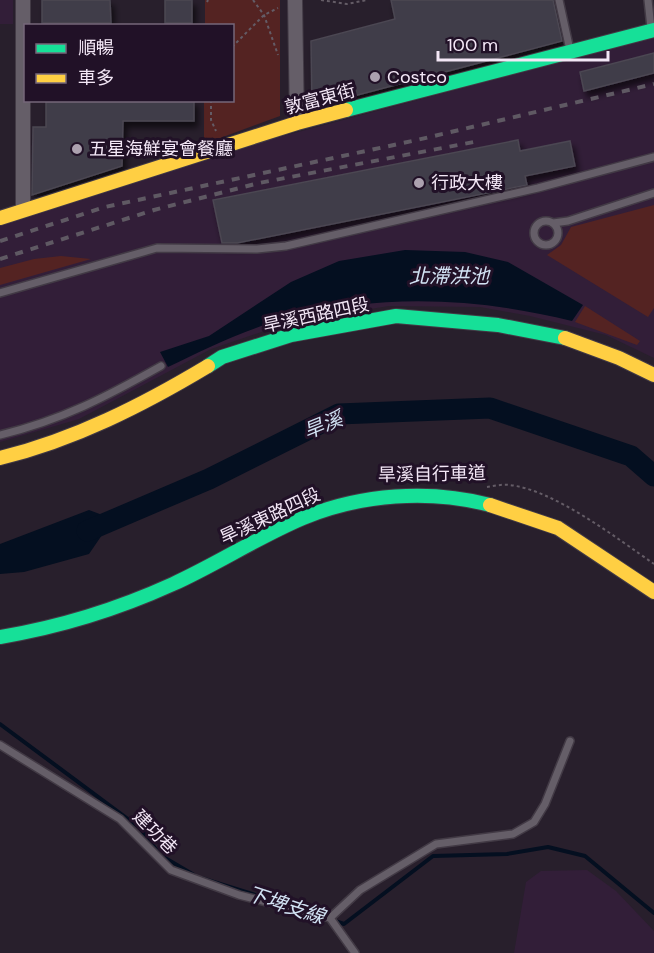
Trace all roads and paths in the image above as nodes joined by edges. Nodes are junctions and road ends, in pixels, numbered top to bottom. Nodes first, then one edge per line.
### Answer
1 (23, 0) edge
2 (253, 0) edge
3 (296, 0) edge
4 (321, 0) edge
5 (367, 0) edge
6 (560, 0) edge
7 (648, 0) edge
8 (278, 8) dead end
9 (264, 15) junction
10 (652, 30) edge
11 (234, 45) edge
12 (570, 53) junction
13 (278, 55) dead end
14 (211, 102) edge
15 (297, 123) junction
16 (216, 131) dead end
17 (654, 157) edge
18 (654, 193) edge
19 (22, 210) junction
20 (0, 218) edge
21 (568, 221) junction
22 (554, 222) junction
23 (559, 233) junction
24 (0, 293) edge
25 (161, 366) dead end
26 (654, 375) edge
27 (0, 435) edge
28 (0, 458) edge
29 (478, 488) dead end
30 (654, 564) edge
31 (654, 592) edge
32 (0, 637) edge
33 (570, 741) dead end
34 (0, 745) edge
35 (330, 918) junction
36 (355, 953) edge

1 - 19 street
2 - 9 path
3 - 15 street
4 - 5 path
6 - 12 lane
7 - 10 lane
8 - 9 path
9 - 11 path
9 - 13 path
10 - 12 street, 敦富東街
12 - 15 street, 敦富東街
14 - 16 path
15 - 19 street, 敦富東街
17 - 24 lane
18 - 21 lane
19 - 20 street, 敦富東街
21 - 22 lane
21 - 23 lane
22 - 23 lane
22 - 23 lane
25 - 27 lane
26 - 28 street, 旱溪西路四段
29 - 30 path, 旱溪自行車道
31 - 32 street, 旱溪東路四段
33 - 35 lane
34 - 35 lane, 建功巷
35 - 36 lane

